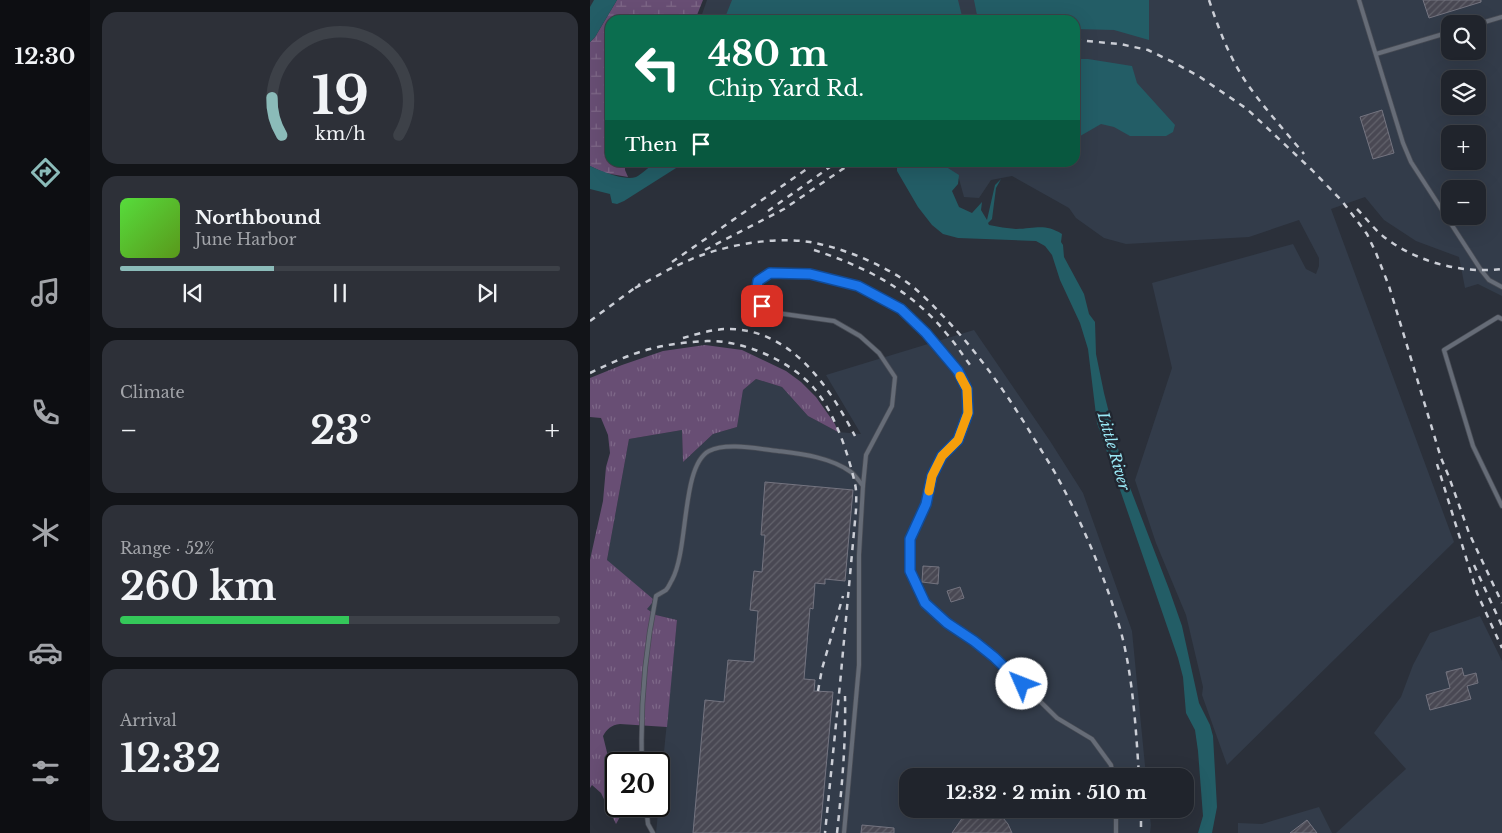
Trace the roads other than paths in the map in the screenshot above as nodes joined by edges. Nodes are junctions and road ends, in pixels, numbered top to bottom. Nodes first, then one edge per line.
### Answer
1 (1359, 0) edge
2 (1502, 17) edge
3 (1486, 22) edge
4 (1441, 35) edge
5 (1376, 54) junction
6 (1502, 287) edge
7 (1502, 319) edge
8 (863, 486) junction
9 (1502, 506) edge
10 (642, 752) edge
11 (1112, 768) edge
12 (647, 817) edge
13 (1116, 818) edge
14 (653, 833) edge
15 (844, 833) edge
16 (1116, 833) edge

1 - 5 lane
2 - 3 lane
4 - 5 lane
5 - 6 lane
7 - 9 lane
8 - 10 lane
8 - 11 lane
8 - 15 lane
12 - 14 lane
13 - 16 lane

